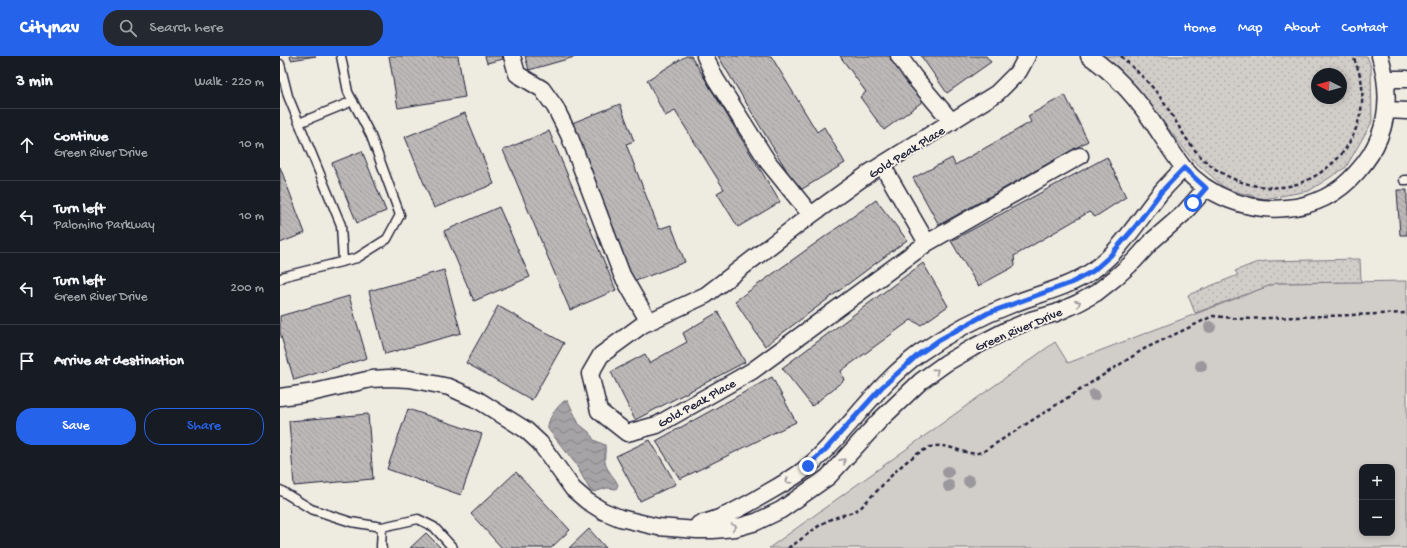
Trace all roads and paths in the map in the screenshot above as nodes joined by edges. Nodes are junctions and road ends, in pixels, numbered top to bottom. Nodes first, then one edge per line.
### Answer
1 (341, 56) edge
2 (512, 56) edge
3 (706, 56) edge
4 (899, 56) edge
5 (1027, 56) edge
6 (1089, 56) edge
7 (1121, 56) edge
8 (1353, 56) edge
9 (1380, 56) edge
10 (280, 64) edge
11 (1385, 79) junction
12 (1407, 79) edge
13 (353, 101) junction
14 (1386, 110) junction
15 (1407, 111) edge
16 (952, 122) junction
17 (299, 123) junction
18 (1080, 156) dead end
19 (882, 165) junction
20 (1184, 168) junction
21 (1206, 188) junction
22 (811, 215) junction
23 (927, 243) junction
24 (343, 261) junction
25 (280, 280) edge
26 (1407, 313) edge
27 (649, 322) junction
28 (280, 397) edge
29 (280, 490) edge
30 (382, 527) junction
31 (681, 528) junction
32 (382, 548) edge
33 (454, 548) edge
34 (788, 548) edge

1 - 13 lane
2 - 27 street
3 - 22 street
4 - 16 street
5 - 16 street, Gold Peak Place
6 - 20 street
7 - 8 path
9 - 11 street
10 - 17 lane
11 - 12 street
11 - 14 street
13 - 17 lane
13 - 24 lane
14 - 15 street
14 - 21 street
16 - 19 street, Gold Peak Place
17 - 24 lane
18 - 23 street, Gold Peak Place
19 - 22 street, Gold Peak Place
19 - 23 street
20 - 21 street
20 -> 31 street, Green River Drive
31 -> 21 street, Green River Drive
22 - 27 street, Gold Peak Place
23 - 27 street, Gold Peak Place
24 - 25 lane
26 - 34 path
28 - 31 street, Green River Drive
29 - 30 lane
30 - 32 lane
30 - 33 lane

